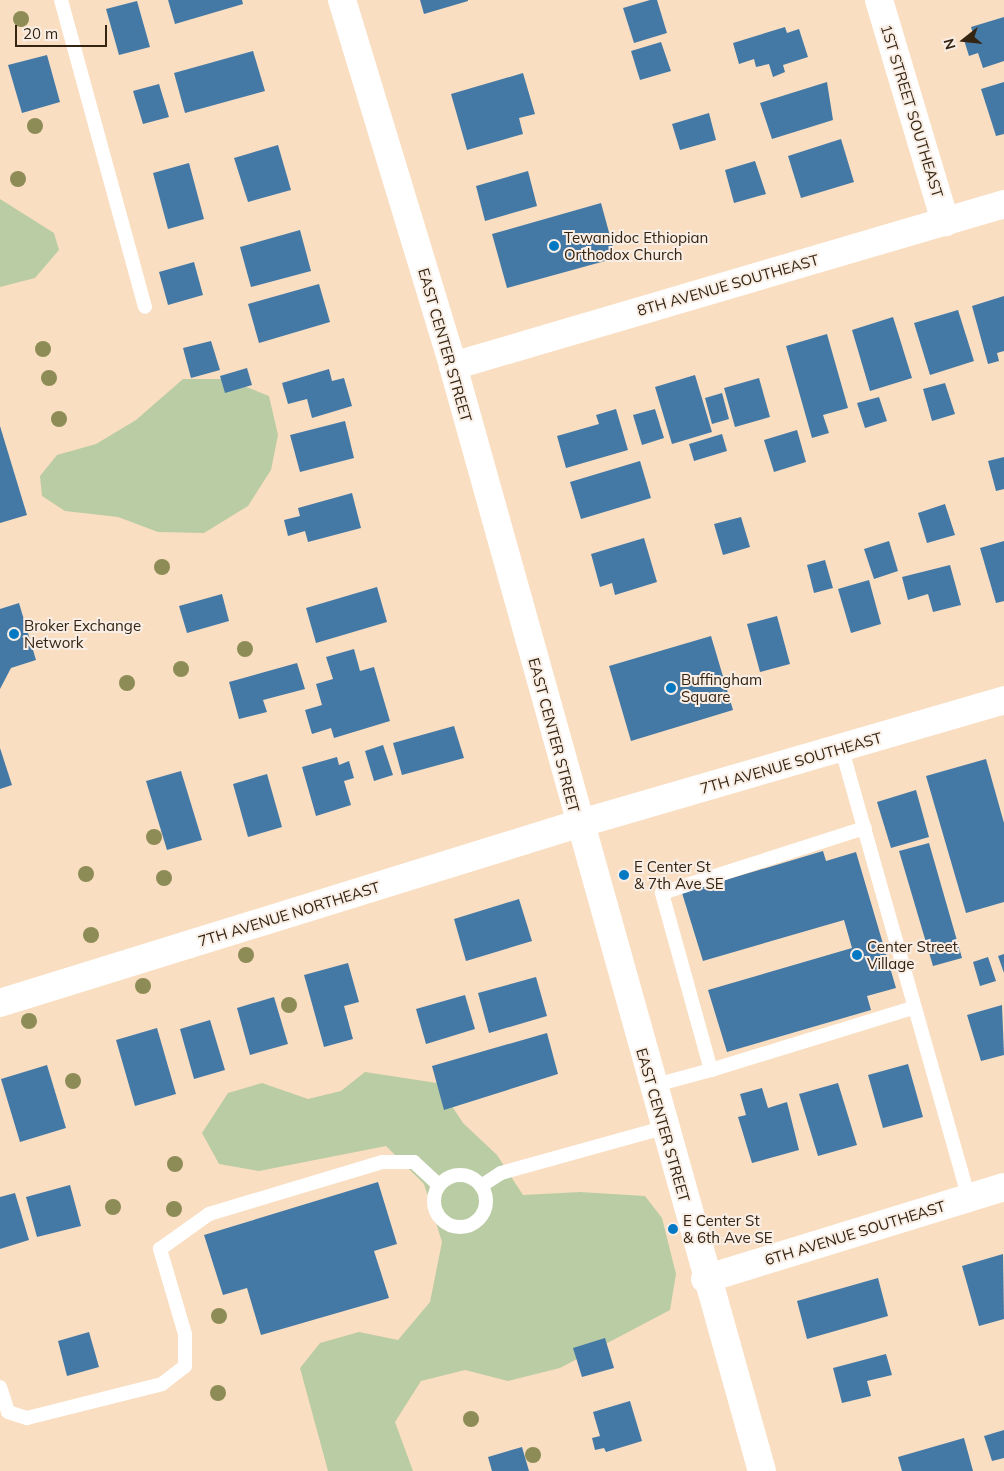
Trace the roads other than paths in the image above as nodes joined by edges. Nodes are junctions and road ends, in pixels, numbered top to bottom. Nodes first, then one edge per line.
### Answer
1 (61, 0) edge
2 (342, 0) edge
3 (879, 0) edge
4 (1004, 204) edge
5 (944, 222) junction
6 (145, 306) dead end
7 (453, 366) junction
8 (1004, 700) edge
9 (842, 750) junction
10 (578, 824) junction
11 (865, 828) junction
12 (0, 1003) edge
13 (913, 1008) junction
14 (712, 1070) junction
15 (652, 1086) junction
16 (663, 1128) junction
17 (439, 1185) junction
18 (481, 1186) junction
19 (1004, 1187) edge
20 (969, 1198) junction
21 (705, 1279) junction
22 (0, 1387) edge
23 (762, 1471) edge

1 - 6 lane
2 - 7 street, EAST CENTER STREET
3 - 5 street, 1ST STREET SOUTHEAST
4 - 5 street, 8TH AVENUE SOUTHEAST
5 - 7 street, 8TH AVENUE SOUTHEAST
7 - 10 street, EAST CENTER STREET
8 - 9 street, 7TH AVENUE SOUTHEAST
9 - 10 street, 7TH AVENUE SOUTHEAST
9 - 11 lane
10 - 12 street, 7TH AVENUE NORTHEAST
10 - 15 street, EAST CENTER STREET
11 - 13 lane
11 - 14 lane
13 - 14 lane
13 - 20 lane
14 - 15 lane
15 - 16 street, EAST CENTER STREET
16 - 18 lane
16 - 21 street, EAST CENTER STREET
17 - 18 lane
17 - 18 lane
17 - 22 lane
19 - 20 street, 6TH AVENUE SOUTHEAST
20 - 21 street, 6TH AVENUE SOUTHEAST
21 - 23 street, EAST CENTER STREET

